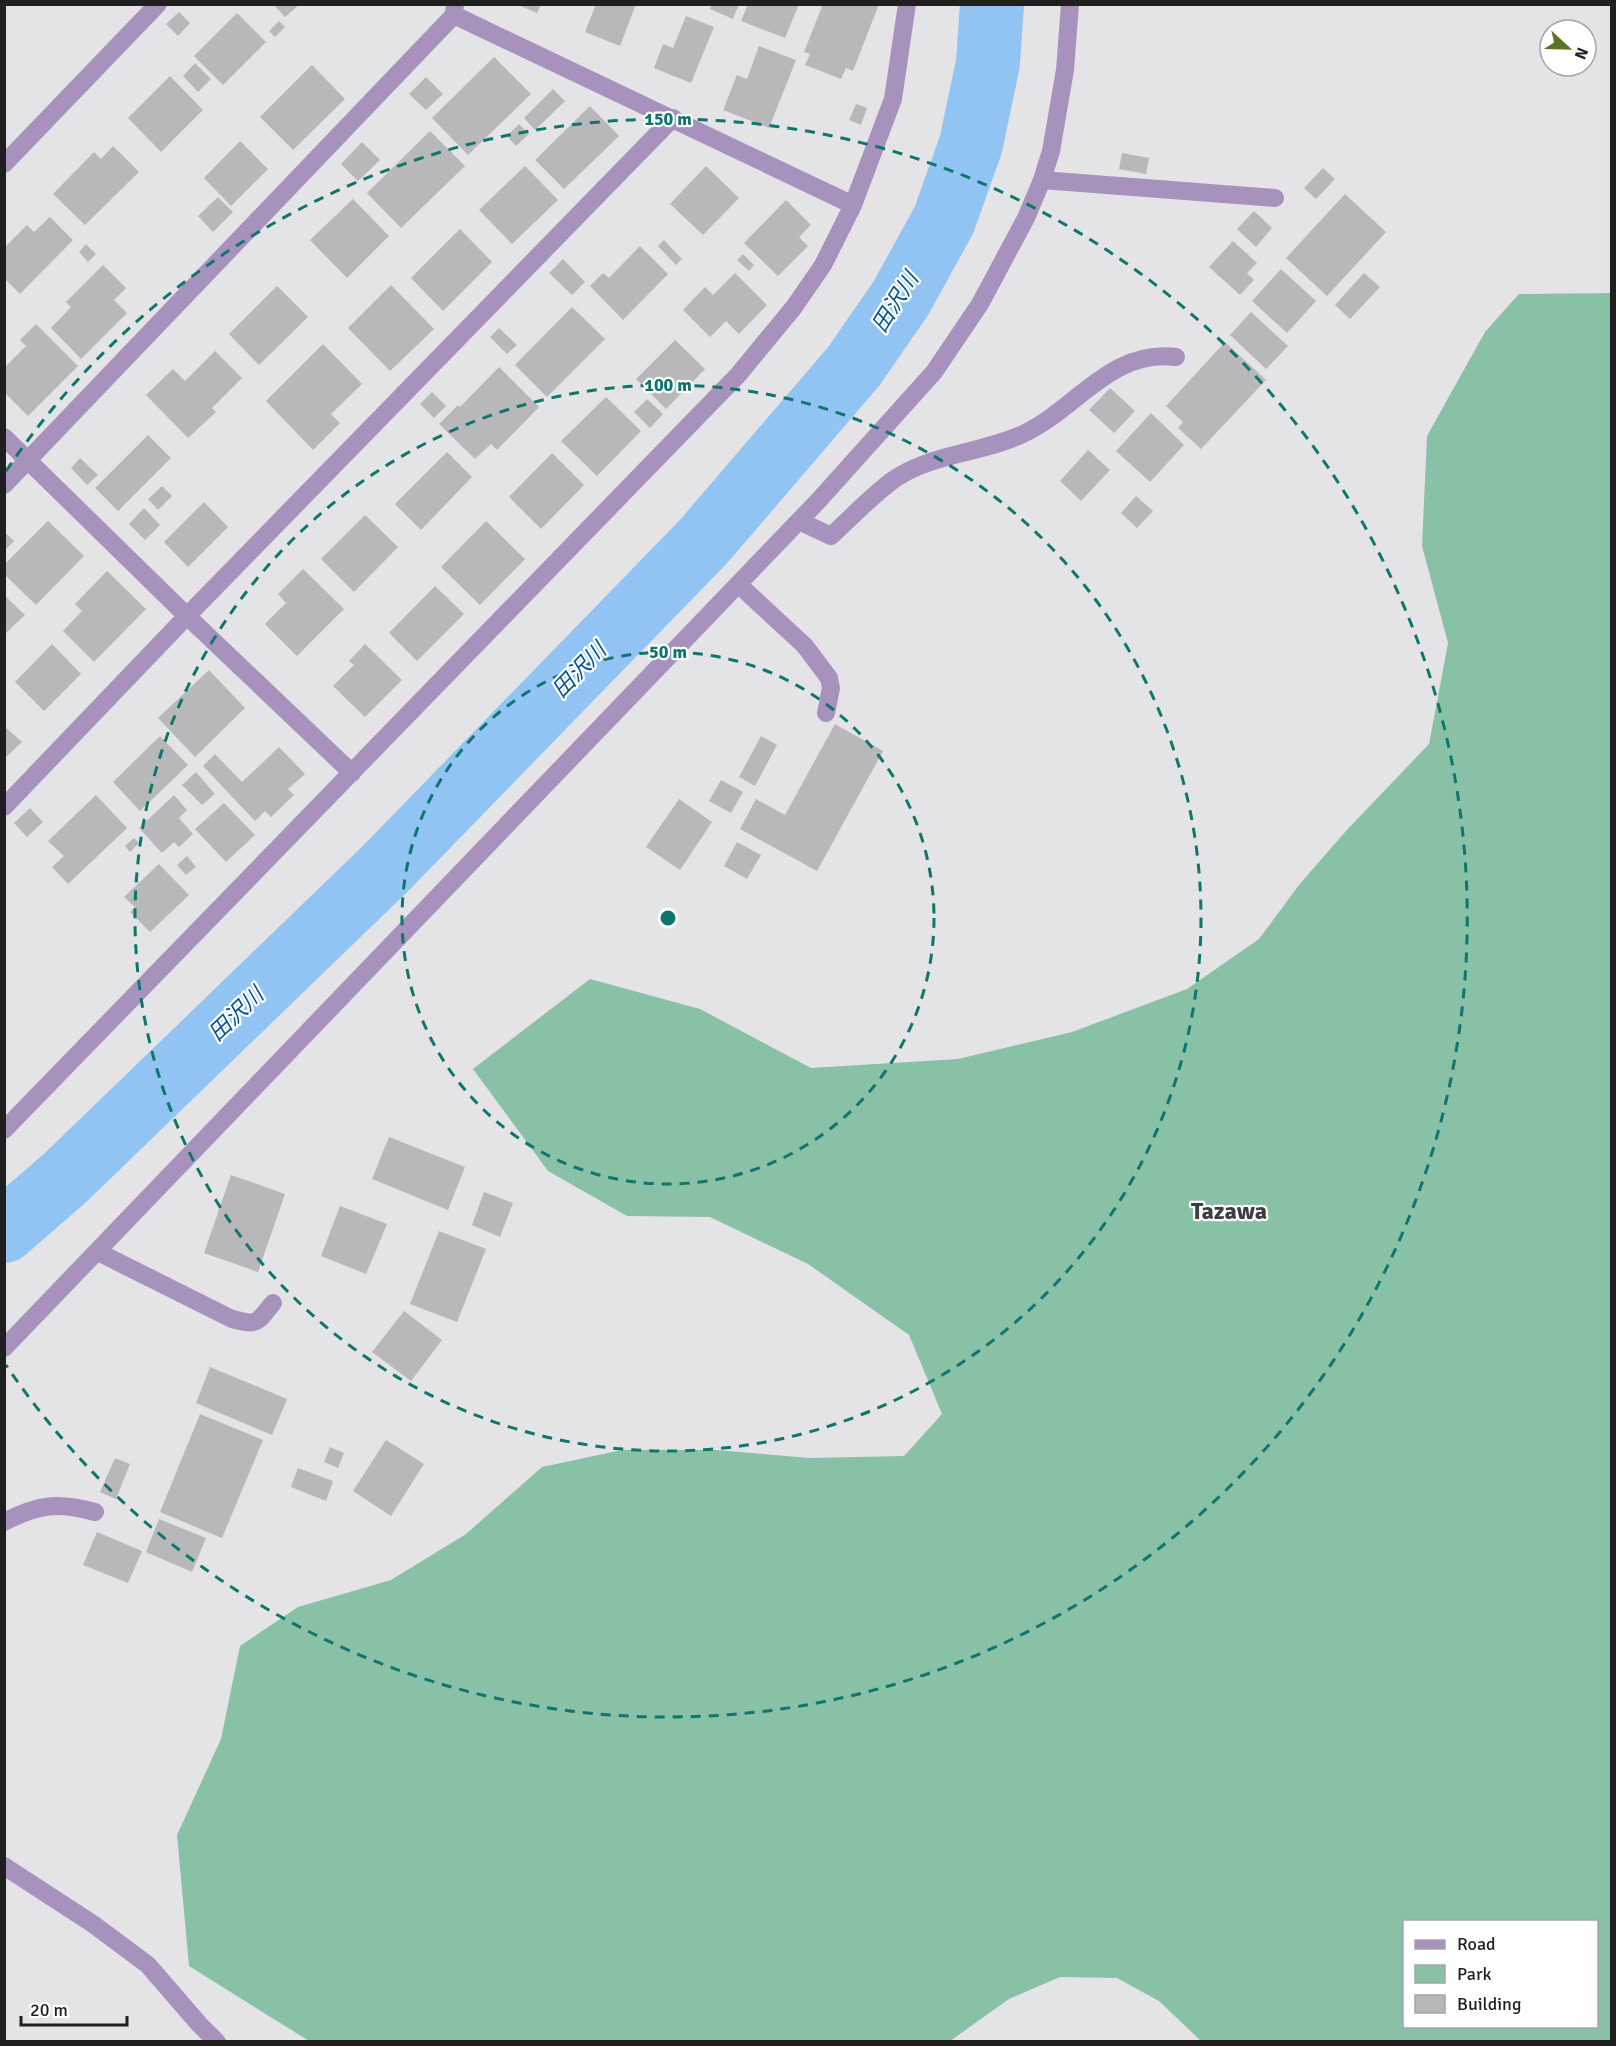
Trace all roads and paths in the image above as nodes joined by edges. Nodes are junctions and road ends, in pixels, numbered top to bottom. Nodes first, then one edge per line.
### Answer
1 (158, 4) edge
2 (908, 4) edge
3 (1070, 4) edge
4 (454, 10) edge
5 (673, 118) junction
6 (4, 164) edge
7 (1042, 180) junction
8 (1275, 198) dead end
9 (853, 205) junction
10 (1176, 357) dead end
11 (4, 437) edge
12 (28, 460) junction
13 (4, 485) edge
14 (800, 521) junction
15 (738, 584) junction
16 (187, 616) junction
17 (826, 713) dead end
18 (352, 773) junction
19 (4, 807) edge
20 (4, 1130) edge
21 (98, 1252) junction
22 (273, 1302) dead end
23 (4, 1348) edge
24 (95, 1512) dead end
25 (4, 1522) edge
26 (4, 1866) edge
27 (217, 2042) edge

1 - 6 street
2 - 9 street
3 - 7 street
4 - 5 street
4 - 12 street
5 - 9 street
5 - 16 street
7 - 8 street
7 - 14 street
9 - 18 street
10 - 14 street
11 - 12 street
12 - 13 street
12 - 16 street
14 - 15 street
15 - 17 street
15 - 21 street
16 - 18 street
16 - 19 street
18 - 20 street
21 - 22 street
21 - 23 street
24 - 25 street
26 - 27 street

